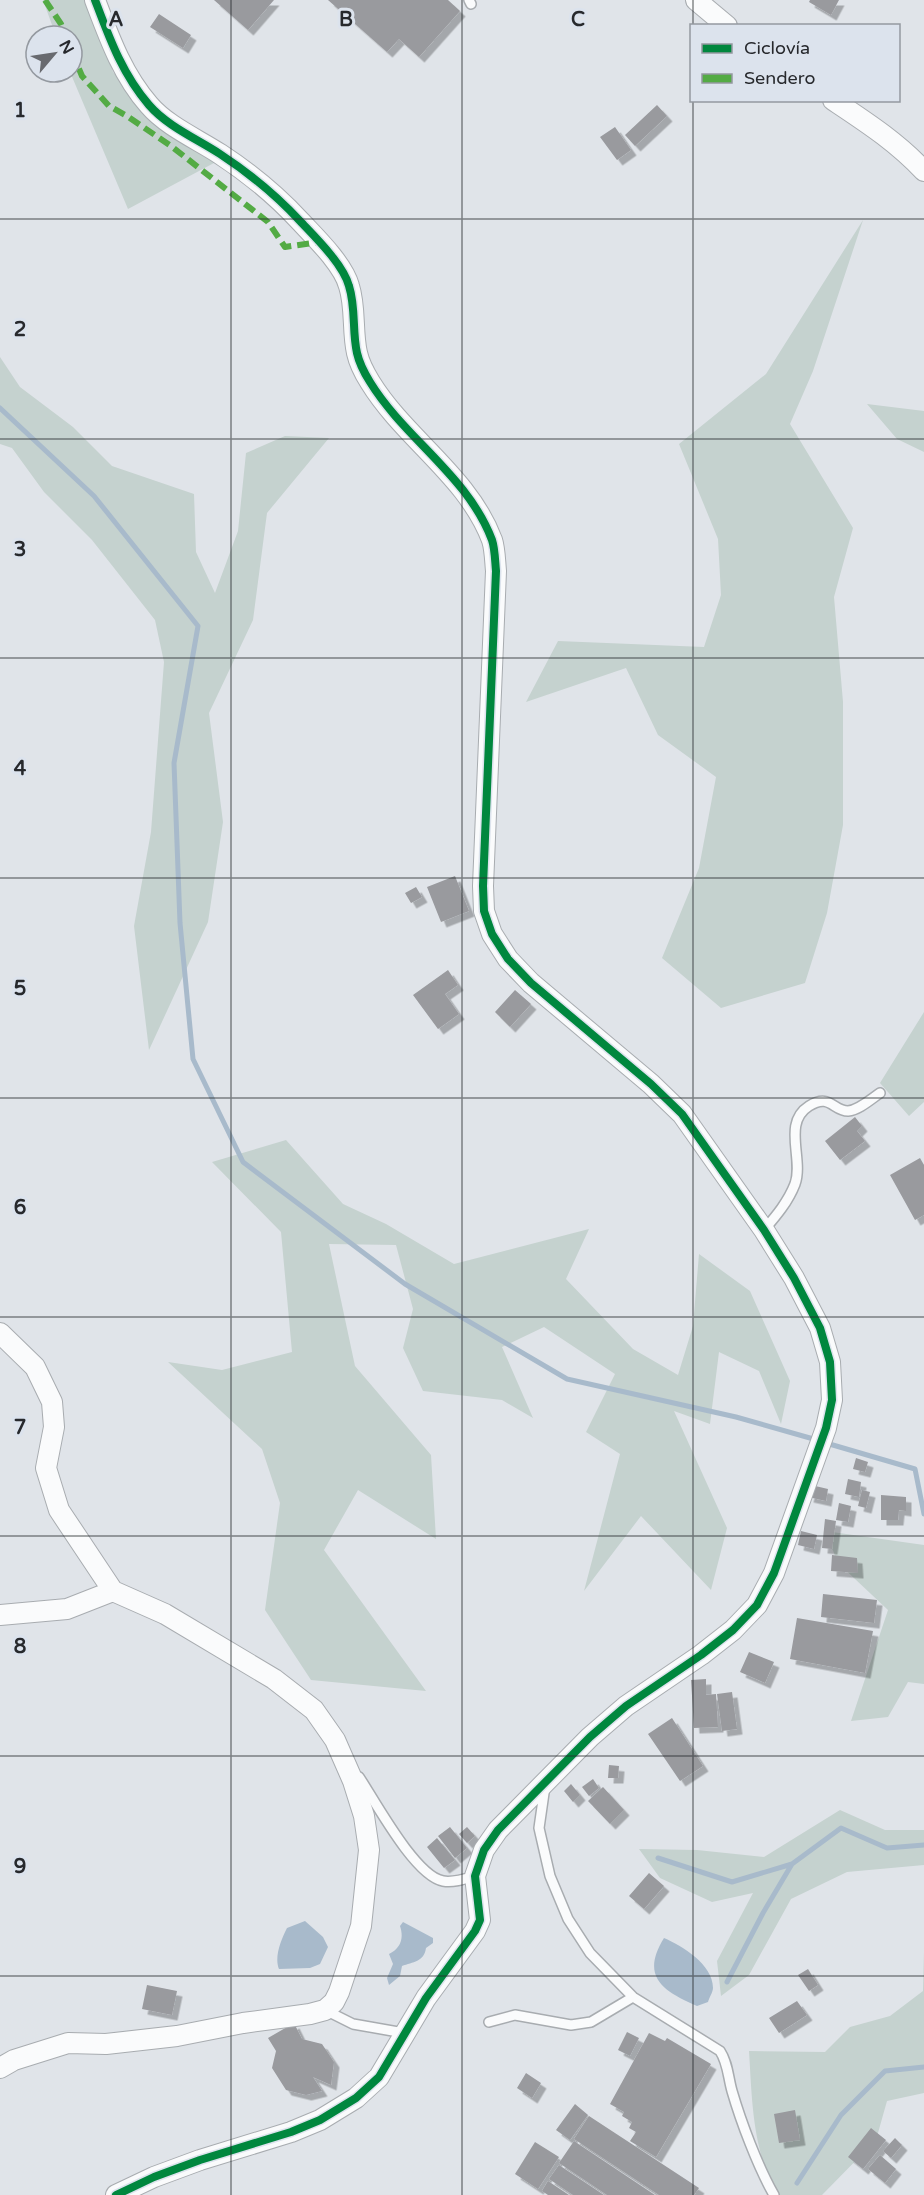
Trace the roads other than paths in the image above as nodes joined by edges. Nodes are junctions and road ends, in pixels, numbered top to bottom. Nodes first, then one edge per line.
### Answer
1 (95, 0) edge
2 (696, 0) edge
3 (725, 24) edge
4 (836, 102) edge
5 (924, 171) edge
6 (880, 1094) dead end
7 (764, 1230) junction
8 (0, 1333) edge
9 (113, 1591) junction
10 (0, 1616) edge
11 (335, 1740) junction
12 (546, 1780) junction
13 (475, 1876) junction
14 (633, 1997) junction
15 (325, 2010) junction
16 (489, 2022) dead end
17 (404, 2033) junction
18 (0, 2068) edge
19 (116, 2195) edge
20 (774, 2195) edge

1 - 7 street
2 - 3 street
4 - 5 street
6 - 7 lane
7 - 12 street
8 - 9 street
9 - 10 street
9 - 11 street
11 - 13 lane
11 - 15 street
12 - 13 street
12 - 14 lane
13 - 17 street
14 - 16 lane
14 - 20 lane
15 - 17 lane
15 - 18 street
17 - 19 street

